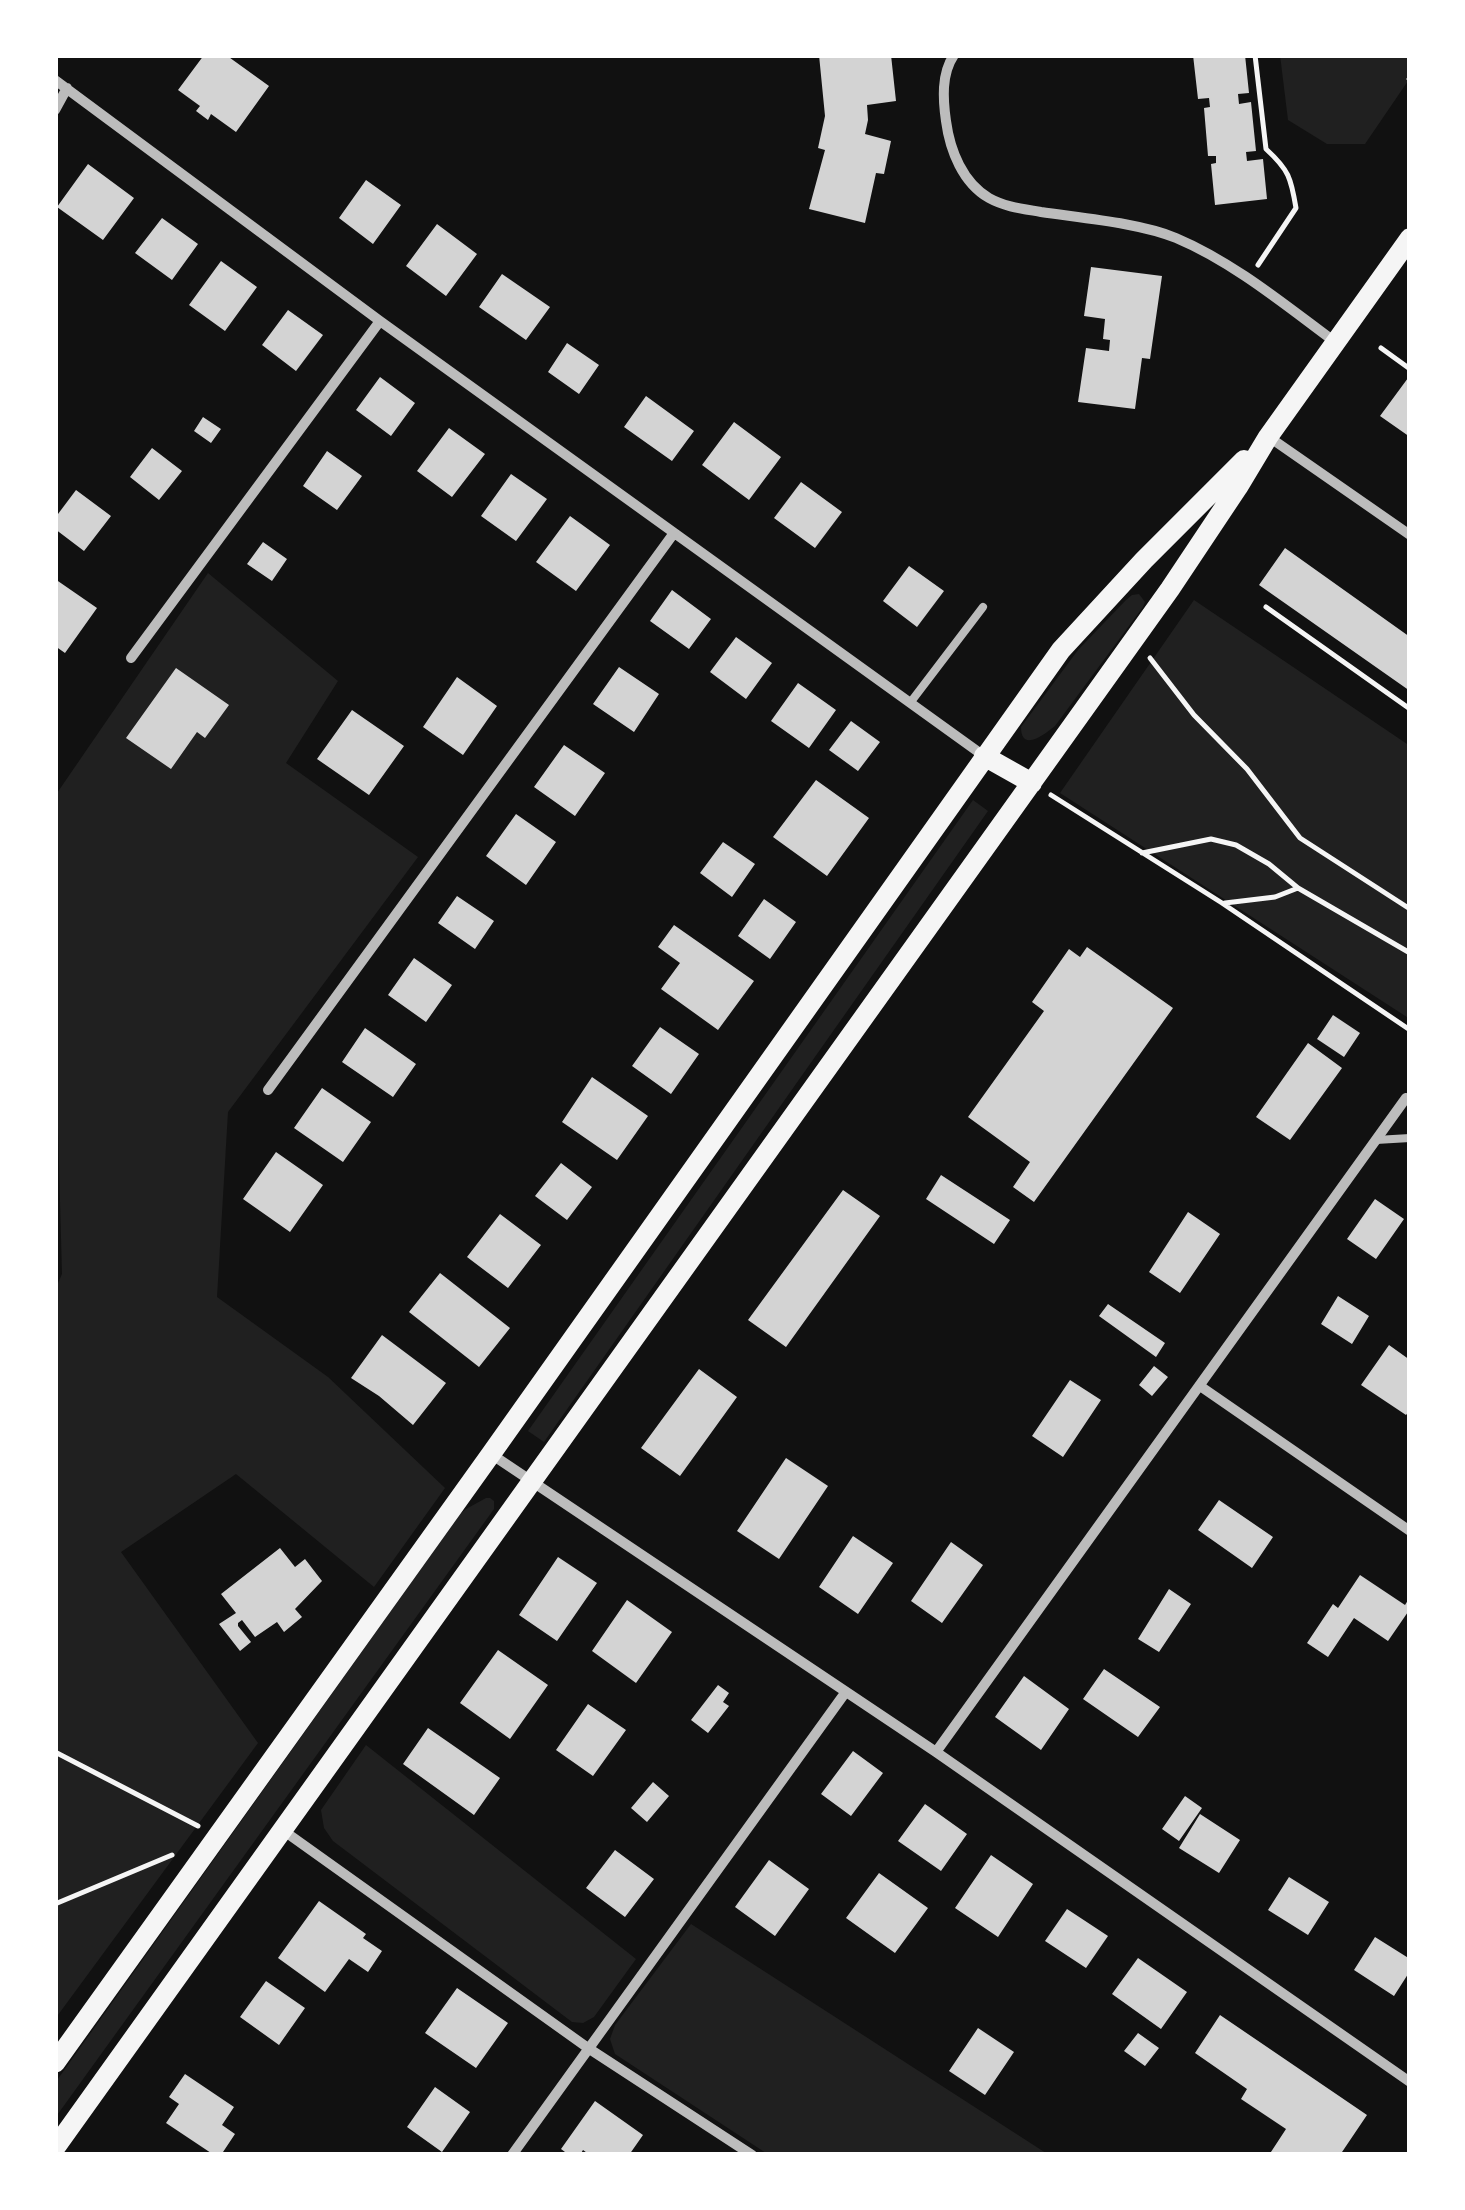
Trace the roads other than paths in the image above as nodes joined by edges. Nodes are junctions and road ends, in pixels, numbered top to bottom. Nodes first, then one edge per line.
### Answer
1 (954, 55) edge
2 (55, 80) edge
3 (66, 88) junction
4 (55, 110) edge
5 (1410, 238) edge
6 (380, 322) junction
7 (1335, 342) junction
8 (1268, 436) junction
9 (674, 533) junction
10 (1410, 535) edge
11 (983, 607) dead end
12 (131, 658) dead end
13 (910, 703) junction
14 (984, 756) junction
15 (1040, 788) junction
16 (268, 1090) dead end
17 (1406, 1098) dead end
18 (1410, 1138) edge
19 (1376, 1140) junction
20 (1200, 1386) junction
21 (490, 1454) junction
22 (531, 1481) junction
23 (1410, 1531) edge
24 (846, 1694) junction
25 (936, 1752) junction
26 (284, 1831) junction
27 (588, 2048) junction
28 (55, 2062) edge
29 (1410, 2082) edge
30 (55, 2148) edge
31 (512, 2155) edge
32 (752, 2155) edge

1 - 7 street
2 - 3 street
3 - 4 street
3 - 6 street
5 - 7 main road
6 - 9 street
6 - 12 street
7 - 8 main road
8 - 10 street
8 - 14 main road
8 - 15 main road
9 - 13 street
9 - 16 street
11 - 13 lane
13 - 14 street
14 - 15 main road
14 - 21 main road
15 - 22 main road
17 - 19 street
18 - 19 lane
19 - 20 street
20 - 23 street
20 - 25 street
21 - 22 street
21 - 28 main road
22 - 24 street
22 - 26 main road
24 - 25 street
24 - 27 street
25 - 29 street
26 - 27 street
26 - 30 main road
27 - 31 street
27 - 32 street

